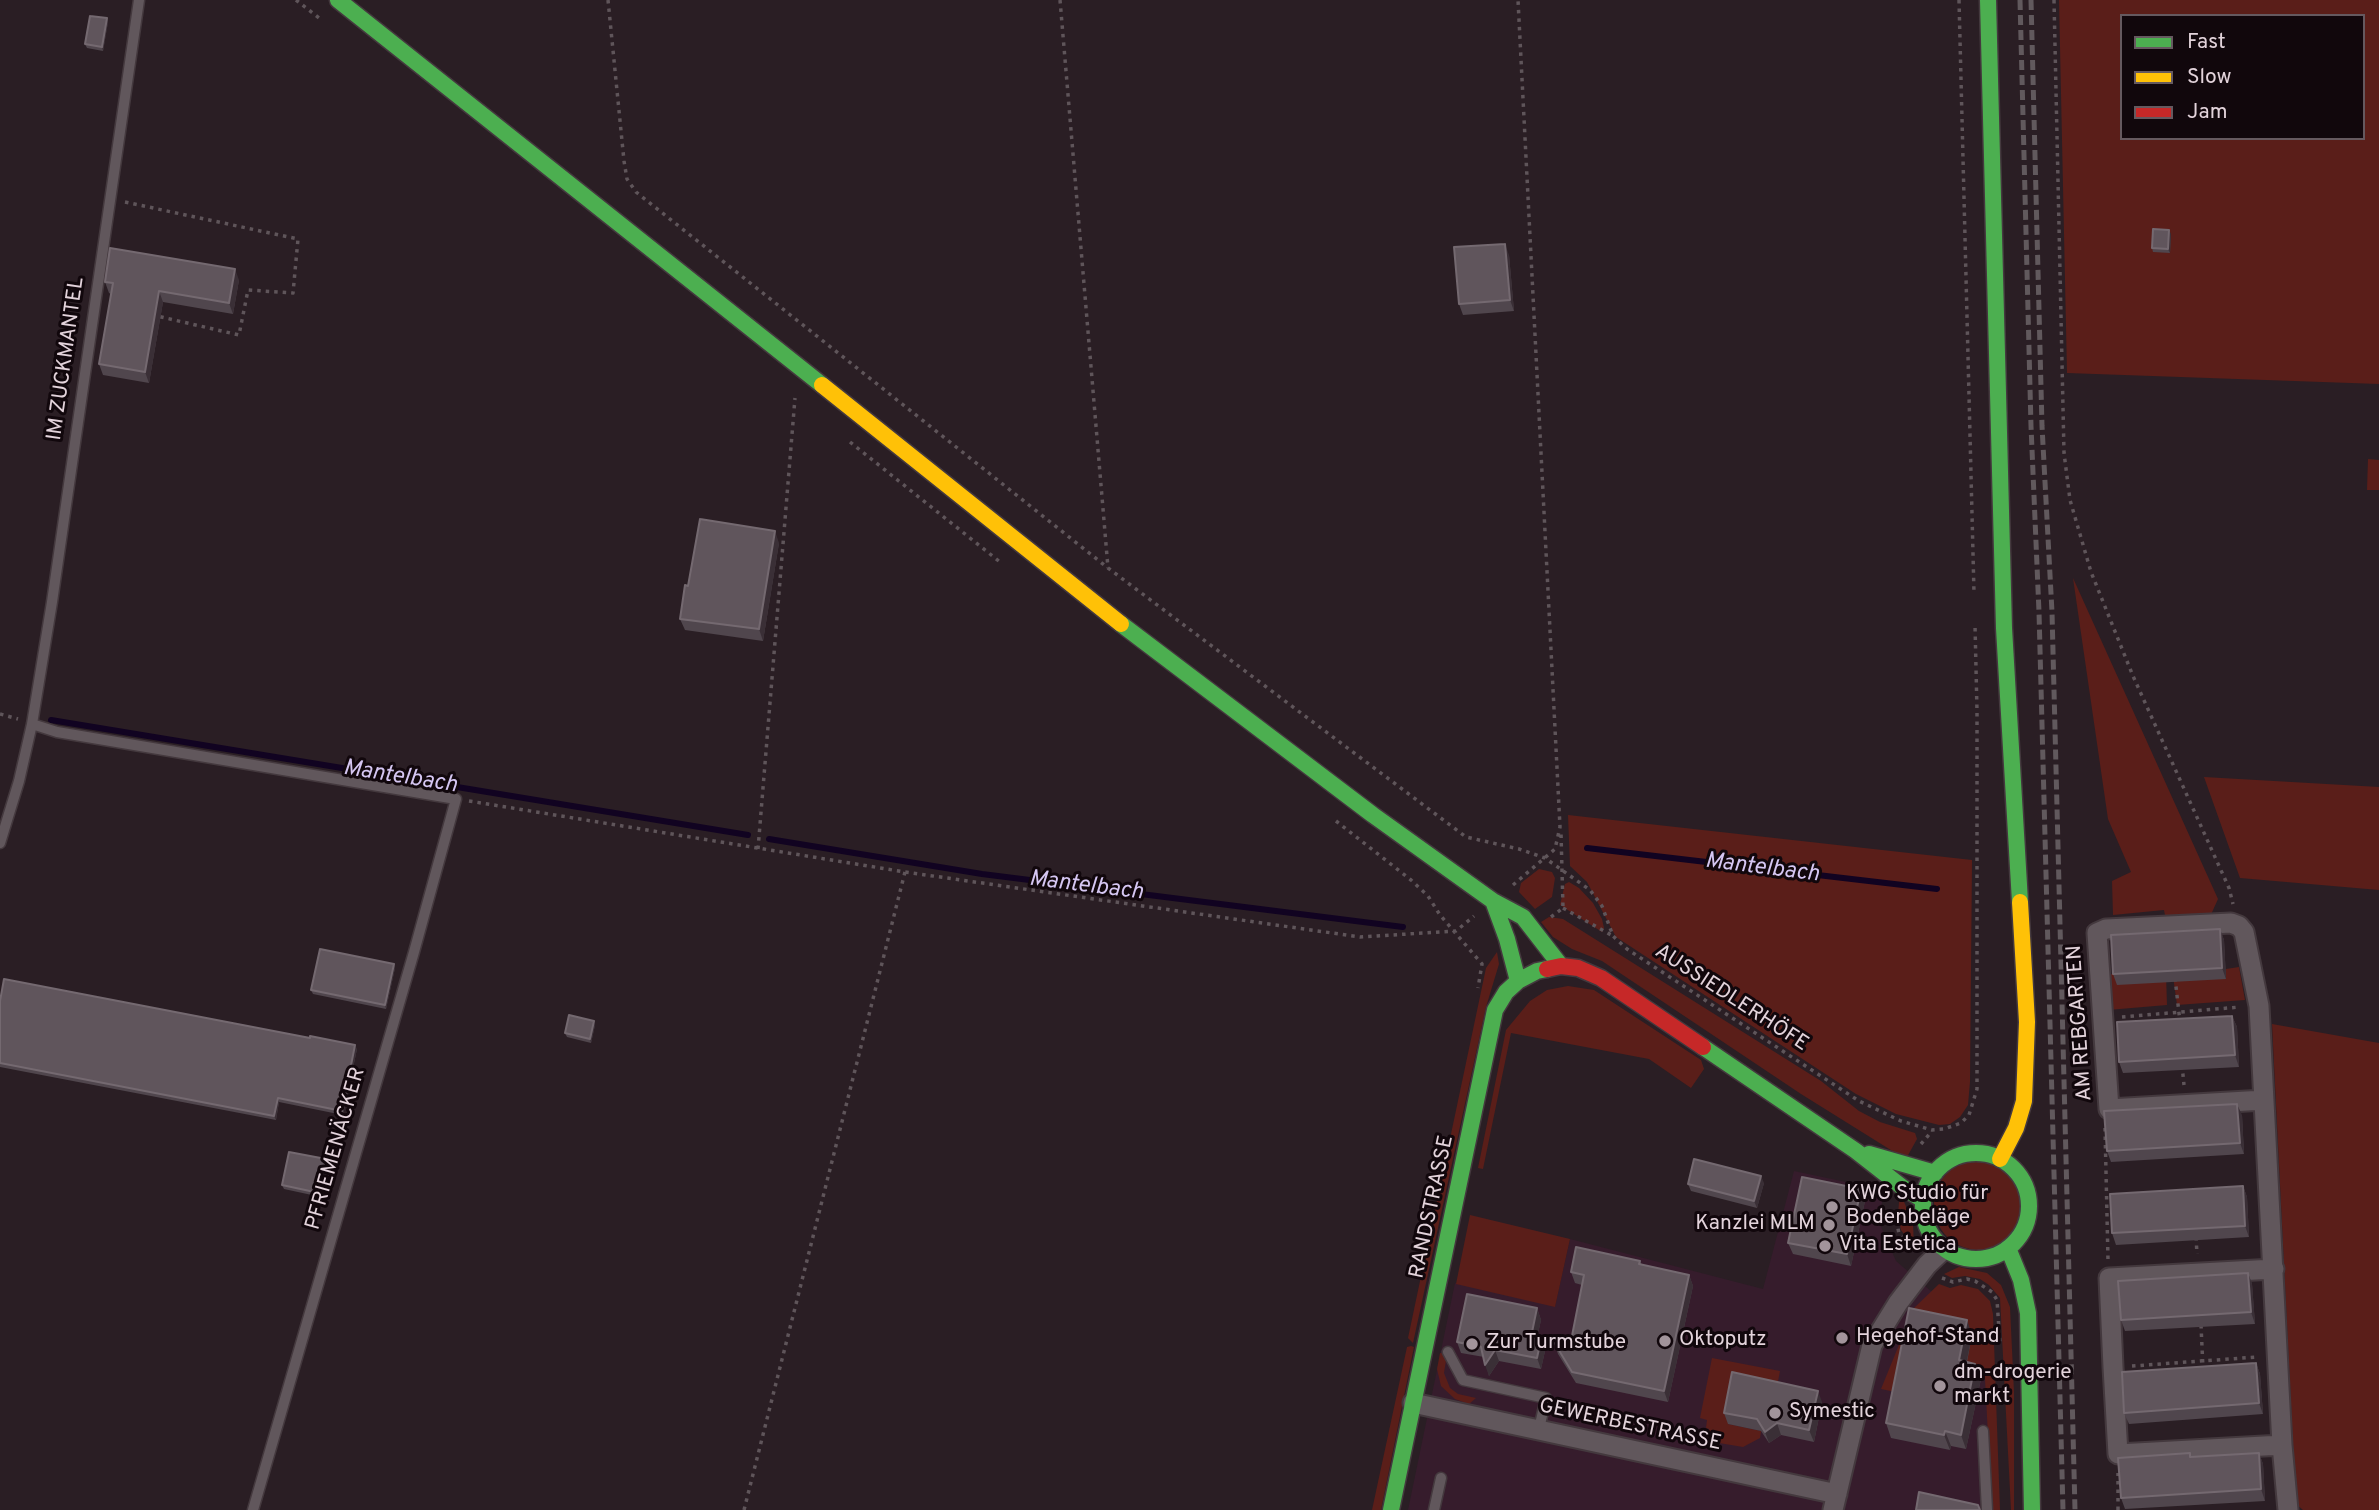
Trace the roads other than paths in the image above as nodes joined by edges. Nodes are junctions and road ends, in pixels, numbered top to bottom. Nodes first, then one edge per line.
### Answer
1 (139, 0) edge
2 (338, 0) edge
3 (1988, 0) edge
4 (32, 724) junction
5 (0, 842) edge
6 (1493, 901) junction
7 (1561, 967) junction
8 (1518, 981) junction
9 (2264, 1100) junction
10 (1856, 1151) junction
11 (2000, 1159) junction
12 (1936, 1173) junction
13 (1923, 1200) junction
14 (2008, 1248) junction
15 (1944, 1249) junction
16 (2274, 1269) junction
17 (1448, 1352) dead end
18 (1413, 1404) junction
19 (1539, 1429) junction
20 (1983, 1431) dead end
21 (2282, 1445) junction
22 (1441, 1478) dead end
23 (1835, 1502) edge
24 (253, 1510) edge
25 (1391, 1510) edge
26 (1434, 1510) edge
27 (1987, 1510) edge
28 (2032, 1510) edge
29 (2288, 1510) edge

1 - 4 lane, IM ZUCKMANTEL
2 - 6 street
3 - 11 street
4 - 5 lane, IM ZUCKMANTEL
4 - 24 lane, PFRIEMENÄCKER
6 - 7 street
6 - 8 street
7 - 8 street
7 - 10 street
8 - 18 street, RANDSTRASSE
9 - 9 street, AM REBGARTEN
9 - 16 street
10 - 12 street
10 - 13 street
11 - 12 street
11 - 14 street
12 - 13 street
13 - 15 street
14 - 15 street
14 - 28 street
15 - 23 street, GEWERBESTRASSE
16 - 21 street
16 - 21 street
17 - 19 lane
18 - 19 street, GEWERBESTRASSE
18 - 25 street, RANDSTRASSE
19 - 23 street, GEWERBESTRASSE
20 - 27 lane
21 - 29 street
22 - 26 lane

